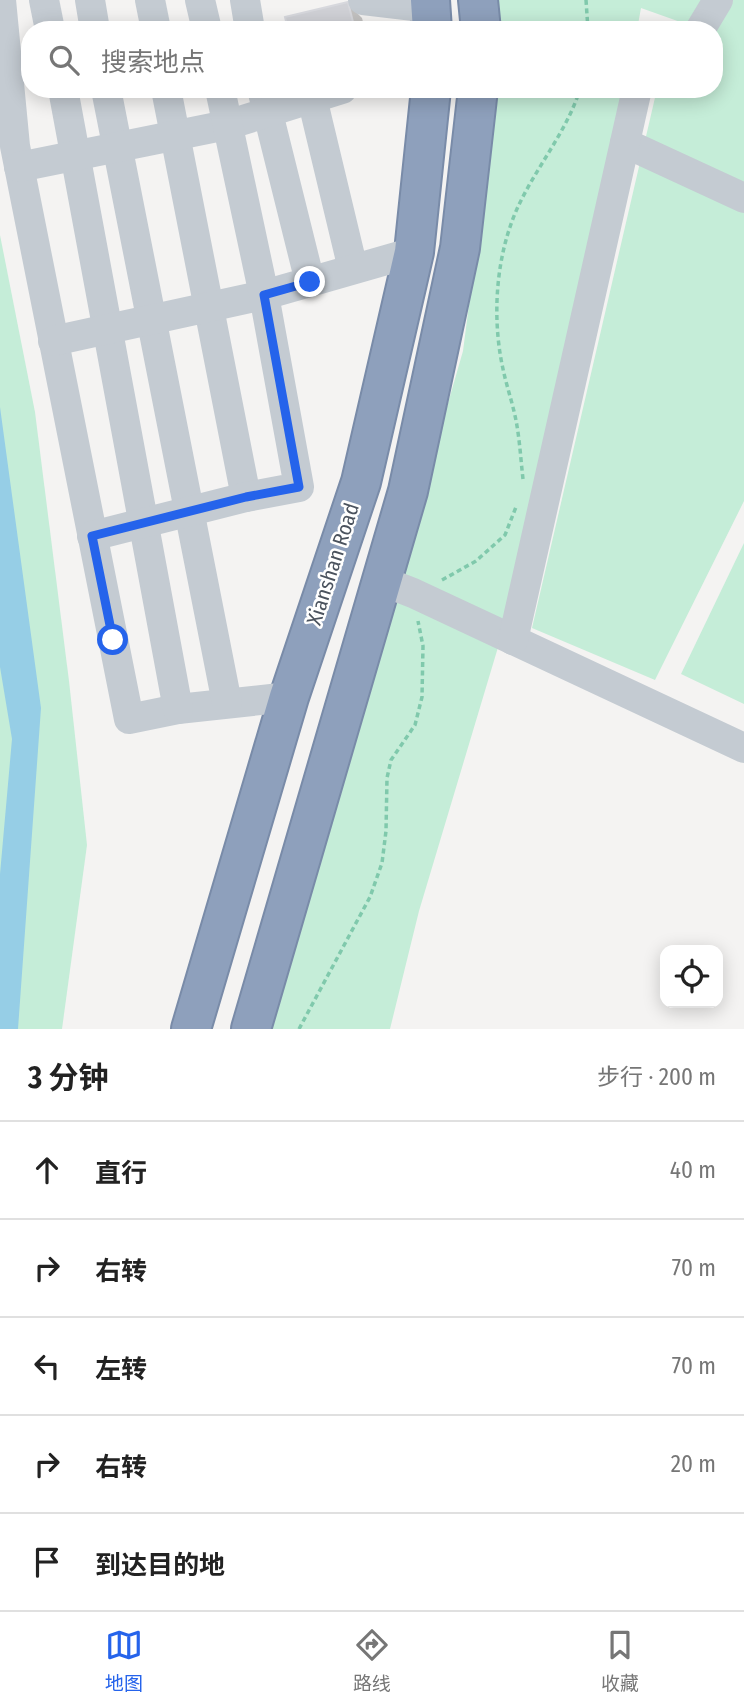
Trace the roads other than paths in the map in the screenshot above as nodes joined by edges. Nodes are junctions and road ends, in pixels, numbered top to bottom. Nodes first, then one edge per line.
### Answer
1 (1, 0) edge
2 (44, 0) edge
3 (90, 0) edge
4 (150, 0) edge
5 (200, 0) edge
6 (244, 0) edge
7 (363, 0) edge
8 (478, 0) edge
9 (718, 0) edge
10 (431, 13) edge
11 (48, 21) edge
12 (94, 21) edge
13 (154, 21) edge
14 (205, 21) edge
15 (248, 21) edge
16 (480, 21) edge
17 (706, 21) edge
18 (65, 98) edge
19 (108, 98) edge
20 (168, 98) edge
21 (222, 98) edge
22 (315, 98) edge
23 (430, 98) edge
24 (477, 98) edge
25 (635, 98) edge
26 (312, 99) junction
27 (264, 101) edge
28 (227, 125) junction
29 (174, 135) junction
30 (625, 143) junction
31 (116, 147) junction
32 (76, 156) junction
33 (19, 167) junction
34 (744, 198) edge
35 (414, 252) junction
36 (353, 269) junction
37 (310, 282) junction
38 (264, 295) junction
39 (208, 307) junction
40 (151, 320) junction
41 (108, 329) junction
42 (53, 341) junction
43 (246, 497) junction
44 (189, 511) junction
45 (144, 523) junction
46 (92, 536) junction
47 (397, 587) junction
48 (513, 640) junction
49 (289, 697) junction
50 (227, 703) junction
51 (178, 709) junction
52 (744, 748) edge
53 (191, 1029) edge
54 (251, 1029) edge

1 - 33 street
2 - 11 street
3 - 12 street
4 - 13 street
5 - 14 street
6 - 15 street
7 - 10 street
8 - 16 highway
9 - 17 street
18 - 32 street
19 - 31 street
20 - 29 street
21 - 28 street
22 - 26 street
23 - 35 highway, Xianshan Road
24 - 47 highway
25 - 30 street
26 - 27 street
26 - 36 street
27 - 28 street
27 - 37 street
28 - 29 street
28 - 38 street
29 - 31 street
29 - 39 street
30 - 34 street
30 - 48 street
31 - 32 street
31 - 40 street
32 - 33 street
32 - 41 street
33 - 42 street
35 - 36 street
35 - 49 highway, Xianshan Road
36 - 37 street
37 - 38 street
38 - 39 street
38 - 43 street
39 - 40 street
39 - 43 street
40 - 41 street
40 - 44 street
41 - 42 street
41 - 45 street
42 - 46 street
43 - 44 street
44 - 45 street
44 - 50 street
45 - 46 street
45 - 51 street
46 - 51 street
47 - 48 street
47 - 54 highway
48 - 52 street
49 - 50 street
49 - 53 highway, Xianshan Road
50 - 51 street

